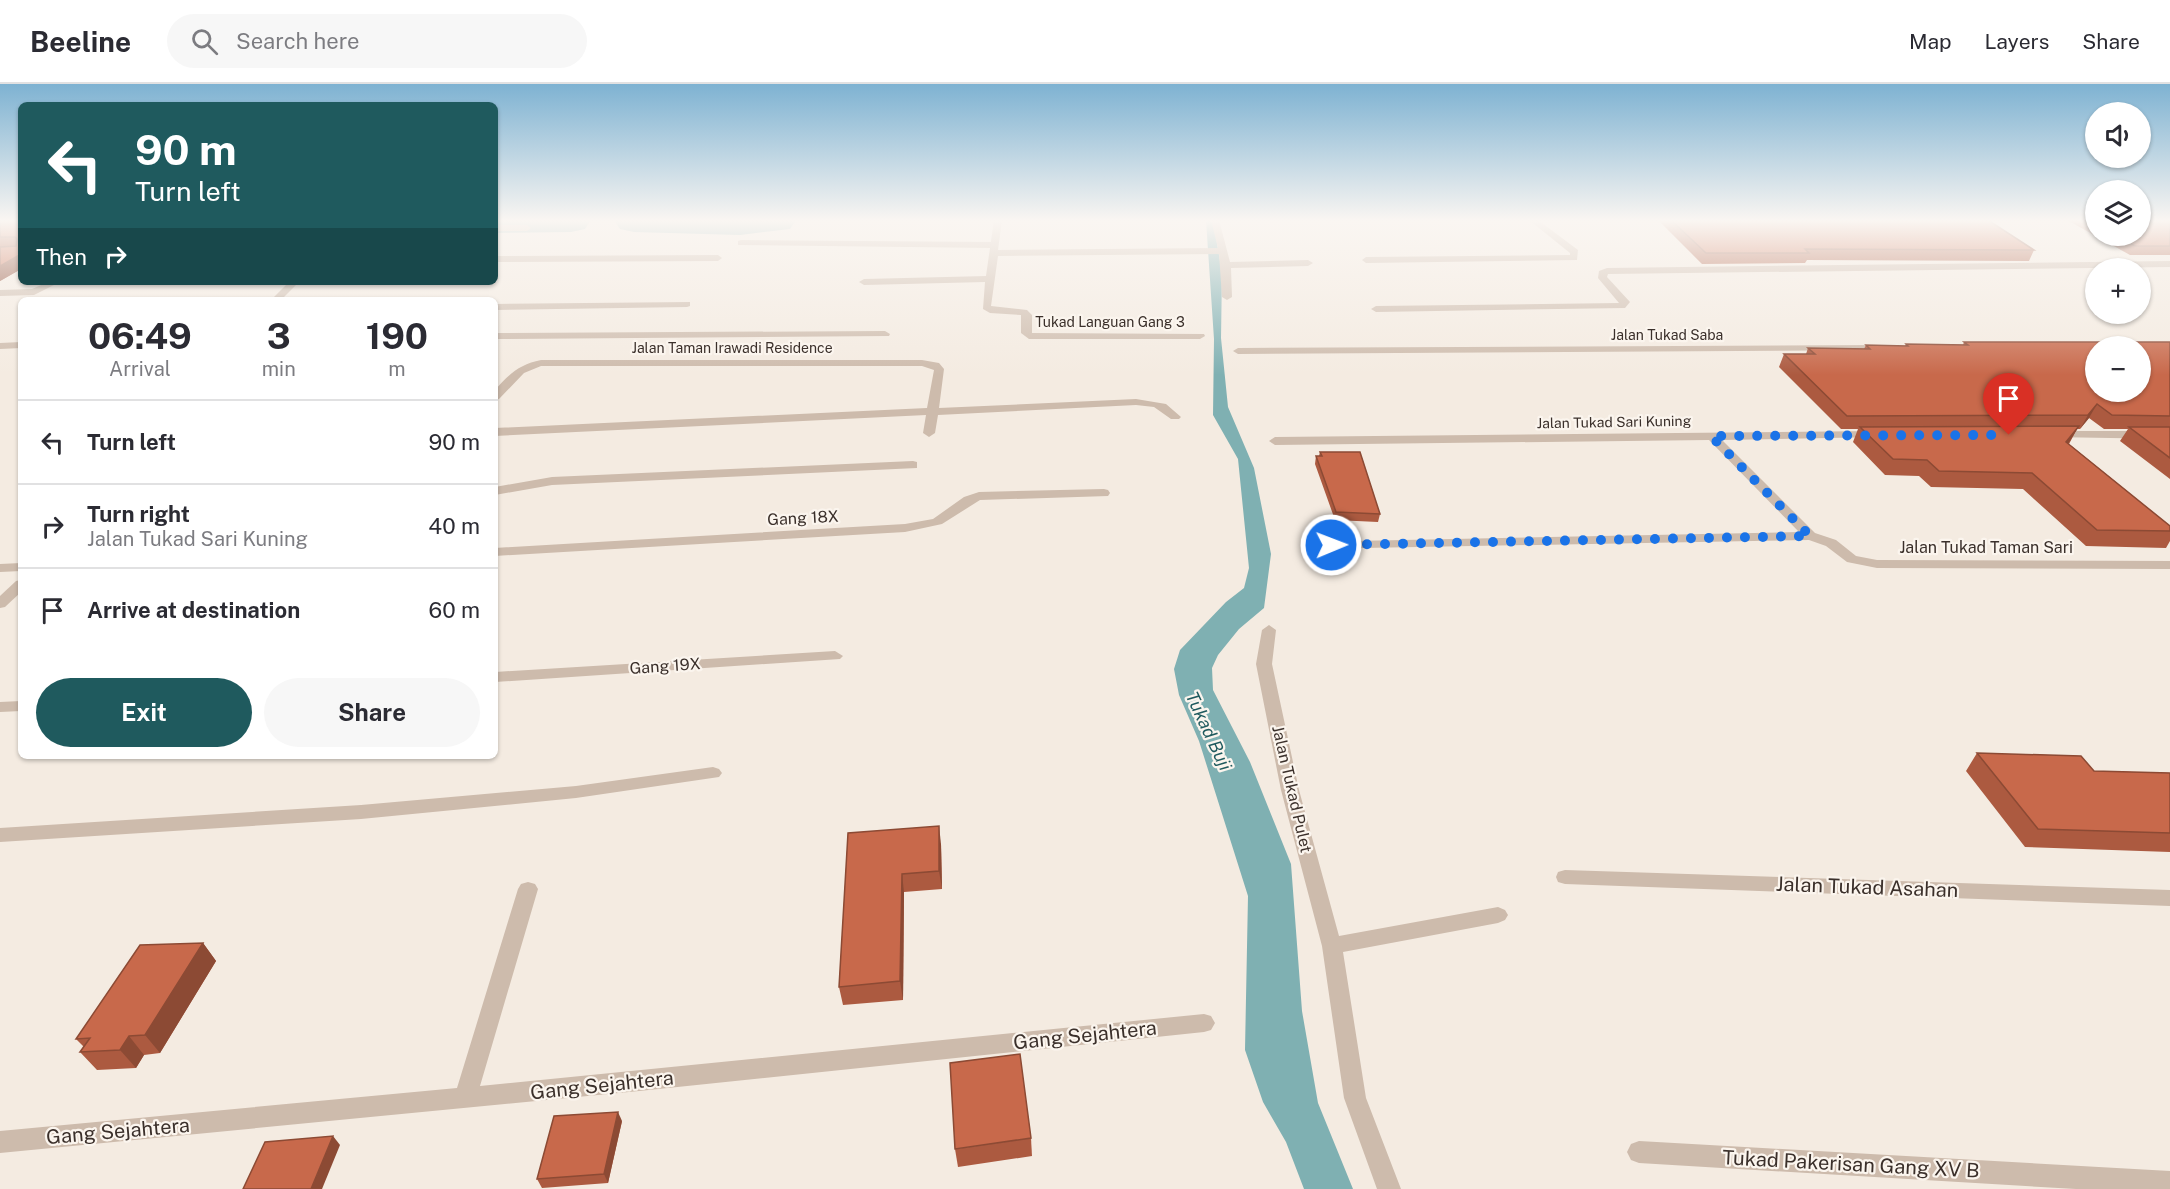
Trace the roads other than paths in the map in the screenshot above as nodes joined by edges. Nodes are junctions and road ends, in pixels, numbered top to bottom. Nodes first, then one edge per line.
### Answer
1 (989, 272) edge
2 (1226, 272) edge
3 (1606, 272) edge
4 (988, 279) junction
5 (864, 282) dead end
6 (49, 285) edge
7 (291, 285) edge
8 (0, 293) edge
9 (279, 297) edge
10 (1227, 297) dead end
11 (687, 304) dead end
12 (498, 307) edge
13 (1376, 309) dead end
14 (885, 334) dead end
15 (498, 336) edge
16 (1200, 336) dead end
17 (0, 345) edge
18 (18, 345) edge
19 (1892, 348) edge
20 (1238, 351) dead end
21 (498, 394) edge
22 (933, 411) junction
23 (1175, 417) dead end
24 (498, 432) edge
25 (929, 434) dead end
26 (1887, 435) edge
27 (2040, 435) edge
28 (2170, 435) edge
29 (1711, 436) junction
30 (1275, 441) dead end
31 (913, 465) dead end
32 (498, 490) edge
33 (1104, 493) dead end
34 (1810, 536) junction
35 (1309, 545) dead end
36 (498, 552) edge
37 (2170, 565) edge
38 (18, 567) edge
39 (0, 568) edge
40 (18, 587) edge
41 (0, 604) edge
42 (1269, 630) dead end
43 (835, 656) dead end
44 (498, 677) edge
45 (18, 706) edge
46 (0, 707) edge
47 (713, 773) dead end
48 (0, 835) edge
49 (1565, 877) dead end
50 (528, 889) dead end
51 (2170, 898) edge
52 (1498, 915) dead end
53 (1332, 946) junction
54 (1204, 1023) dead end
55 (465, 1098) junction
56 (0, 1142) edge
57 (1639, 1152) dead end
58 (2170, 1183) edge
59 (1389, 1189) edge

1 - 4 street, Tukad Languan Gang 3
2 - 10 street
3 - 13 street
4 - 5 street
4 - 16 street, Tukad Languan Gang 3
6 - 8 street
7 - 9 street
11 - 12 street
14 - 15 street
17 - 18 street
19 - 20 street, Jalan Tukad Saba
21 - 22 street, Jalan Taman Irawadi Residence
22 - 23 street
22 - 24 street
22 - 25 street, Jalan Taman Irawadi Residence
26 - 29 street, Jalan Tukad Sari Kuning
27 - 28 street
29 - 30 street, Jalan Tukad Sari Kuning
29 - 34 street
31 - 32 street
33 - 36 street, Gang 18X
34 - 35 street
34 - 37 street, Jalan Tukad Taman Sari
38 - 39 street
40 - 41 street
42 - 53 street, Jalan Tukad Pulet
43 - 44 street, Gang 19X
45 - 46 street
47 - 48 street
49 - 51 street, Jalan Tukad Asahan
50 - 55 street
52 - 53 street
53 - 59 street, Jalan Tukad Pulet
54 - 55 street, Gang Sejahtera
55 - 56 street, Gang Sejahtera
57 - 58 street, Tukad Pakerisan Gang XV B

